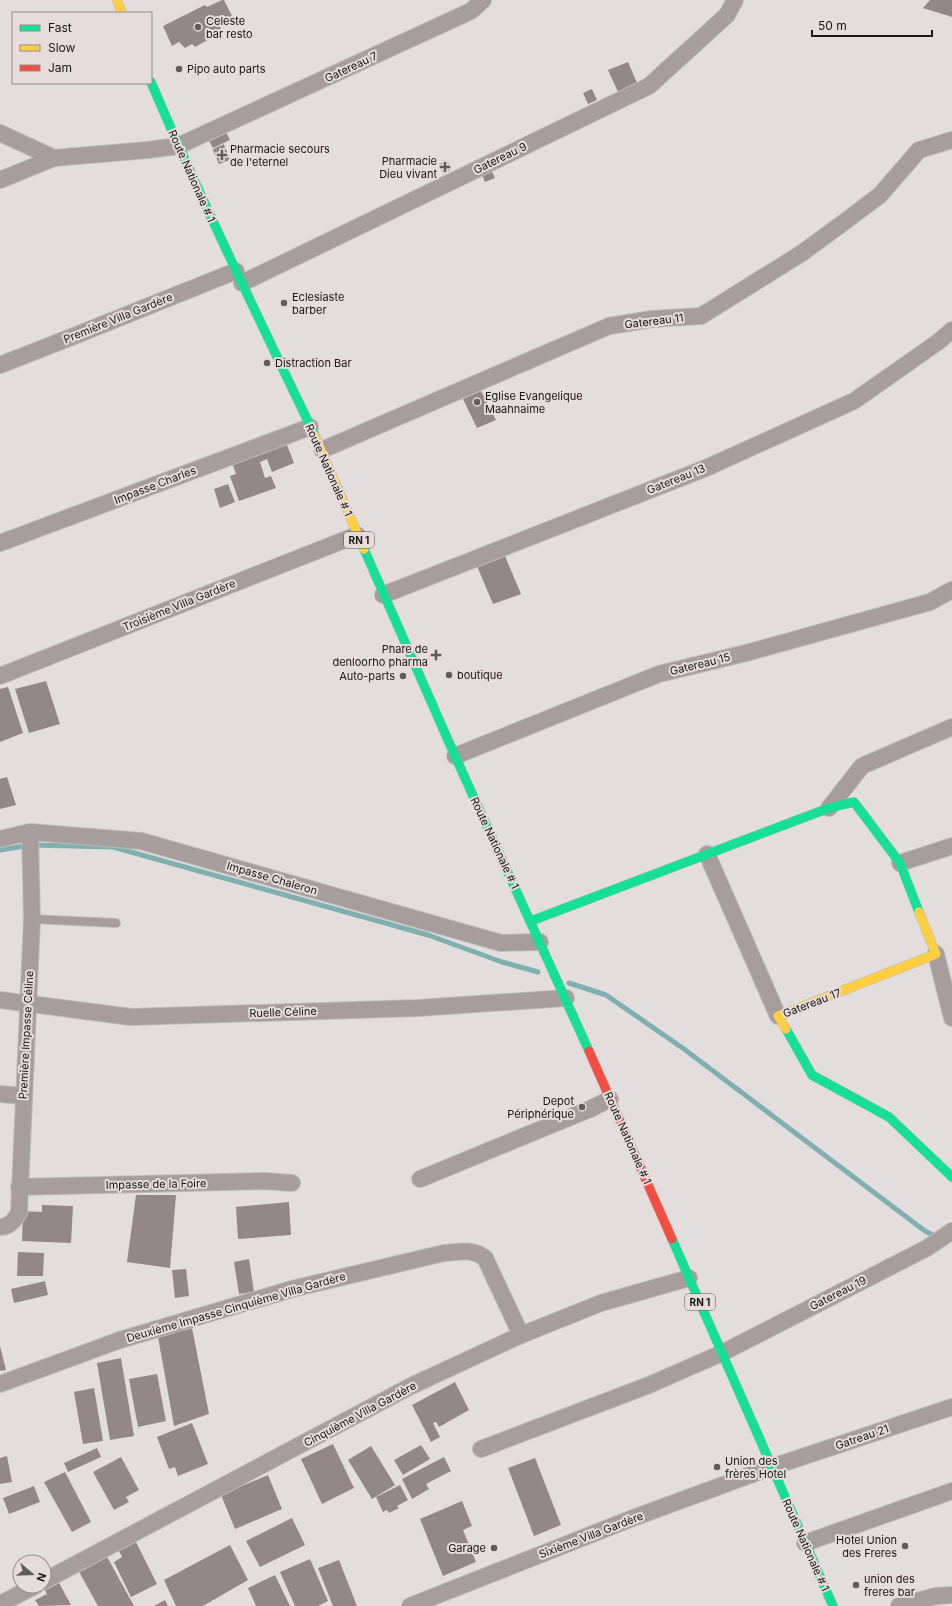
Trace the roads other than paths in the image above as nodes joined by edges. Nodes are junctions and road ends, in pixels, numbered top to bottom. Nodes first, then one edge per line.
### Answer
1 (117, 0) edge
2 (483, 0) edge
3 (735, 0) edge
4 (122, 12) edge
5 (152, 84) edge
6 (0, 133) edge
7 (952, 140) edge
8 (178, 146) junction
9 (54, 158) junction
10 (0, 180) edge
11 (239, 277) junction
12 (952, 330) edge
13 (0, 365) edge
14 (310, 427) junction
15 (322, 450) junction
16 (357, 535) junction
17 (0, 543) edge
18 (952, 590) edge
19 (383, 595) junction
20 (0, 676) edge
21 (952, 727) edge
22 (455, 756) junction
23 (829, 808) junction
24 (30, 832) junction
25 (0, 839) edge
26 (952, 846) edge
27 (708, 854) junction
28 (900, 863) junction
29 (32, 919) junction
30 (531, 921) junction
31 (116, 923) dead end
32 (540, 942) junction
33 (936, 954) junction
34 (566, 998) junction
35 (0, 1000) edge
36 (28, 1004) junction
37 (778, 1016) junction
38 (952, 1018) edge
39 (0, 1094) edge
40 (23, 1096) junction
41 (610, 1098) junction
42 (952, 1177) edge
43 (420, 1178) dead end
44 (292, 1184) dead end
45 (19, 1187) junction
46 (0, 1227) edge
47 (952, 1231) edge
48 (689, 1278) junction
49 (521, 1335) junction
50 (722, 1353) junction
51 (0, 1384) edge
52 (952, 1407) edge
53 (481, 1449) dead end
54 (772, 1467) junction
55 (952, 1491) edge
56 (805, 1543) junction
57 (52, 1577) edge
58 (19, 1594) edge
59 (952, 1595) edge
60 (0, 1604) edge
61 (410, 1606) edge
62 (833, 1606) edge
63 (899, 1606) edge

1 - 4 main road
2 - 8 street, Gatereau 7
3 - 11 street, Gatereau 9
5 - 8 main road, Route Nationale # 1 / RN 1
6 - 9 street
7 - 15 street, Gatereau 11
8 - 9 street, Gatereau 7
8 - 11 main road, Route Nationale # 1 / RN 1
9 - 10 street
11 - 13 street, Première Villa Gardère
11 - 14 main road, Route Nationale # 1 / RN 1
12 - 19 street, Gatereau 13
14 - 15 main road, Route Nationale # 1 / RN 1
14 - 17 street, Impasse Charles
15 - 16 main road, Route Nationale # 1 / RN 1
16 - 19 main road, Route Nationale # 1 / RN 1
16 - 20 street, Troisième Villa Gardère
18 - 22 street, Gatereau 15
19 - 22 main road, Route Nationale # 1 / RN 1
21 - 23 street
22 - 30 main road, Route Nationale # 1 / RN 1
23 - 27 main road
23 - 28 main road
24 - 25 street, Impasse Chaleron
24 - 29 street, Première Impasse Céline
24 - 32 street, Impasse Chaleron
26 - 28 street
27 - 30 main road
27 - 37 street
28 - 33 main road
29 - 31 lane
29 - 36 street, Première Impasse Céline
30 - 32 main road, Route Nationale # 1 / RN 1
32 - 34 main road, Route Nationale # 1 / RN 1
33 - 37 main road, Gatereau 17
33 - 38 street
34 - 36 street, Ruelle Céline
34 - 41 main road, Route Nationale # 1 / RN 1
35 - 36 street, Ruelle Céline
36 - 40 street, Première Impasse Céline
37 - 42 main road, Gatereau 17
39 - 40 street
40 - 45 street, Première Impasse Céline
41 - 43 street
41 - 48 main road, Route Nationale # 1 / RN 1
44 - 45 street, Impasse de la Foire
45 - 46 street, Première Impasse Céline
47 - 50 street, Gatereau 19
48 - 49 street, Cinquième Villa Gardère
48 - 50 main road, Route Nationale # 1 / RN 1
49 - 51 street, Deuxième Impasse Cinquième Villa Gardère
49 - 57 street, Cinquième Villa Gardère
50 - 53 street, Gatereau 19
50 - 54 main road, Route Nationale # 1 / RN 1
52 - 54 street, Gatreau 21
54 - 56 main road, Route Nationale # 1 / RN 1
54 - 61 street, Sixième Villa Gardère
55 - 56 street
56 - 62 main road, Route Nationale # 1 / RN 1
58 - 60 street
59 - 63 street

